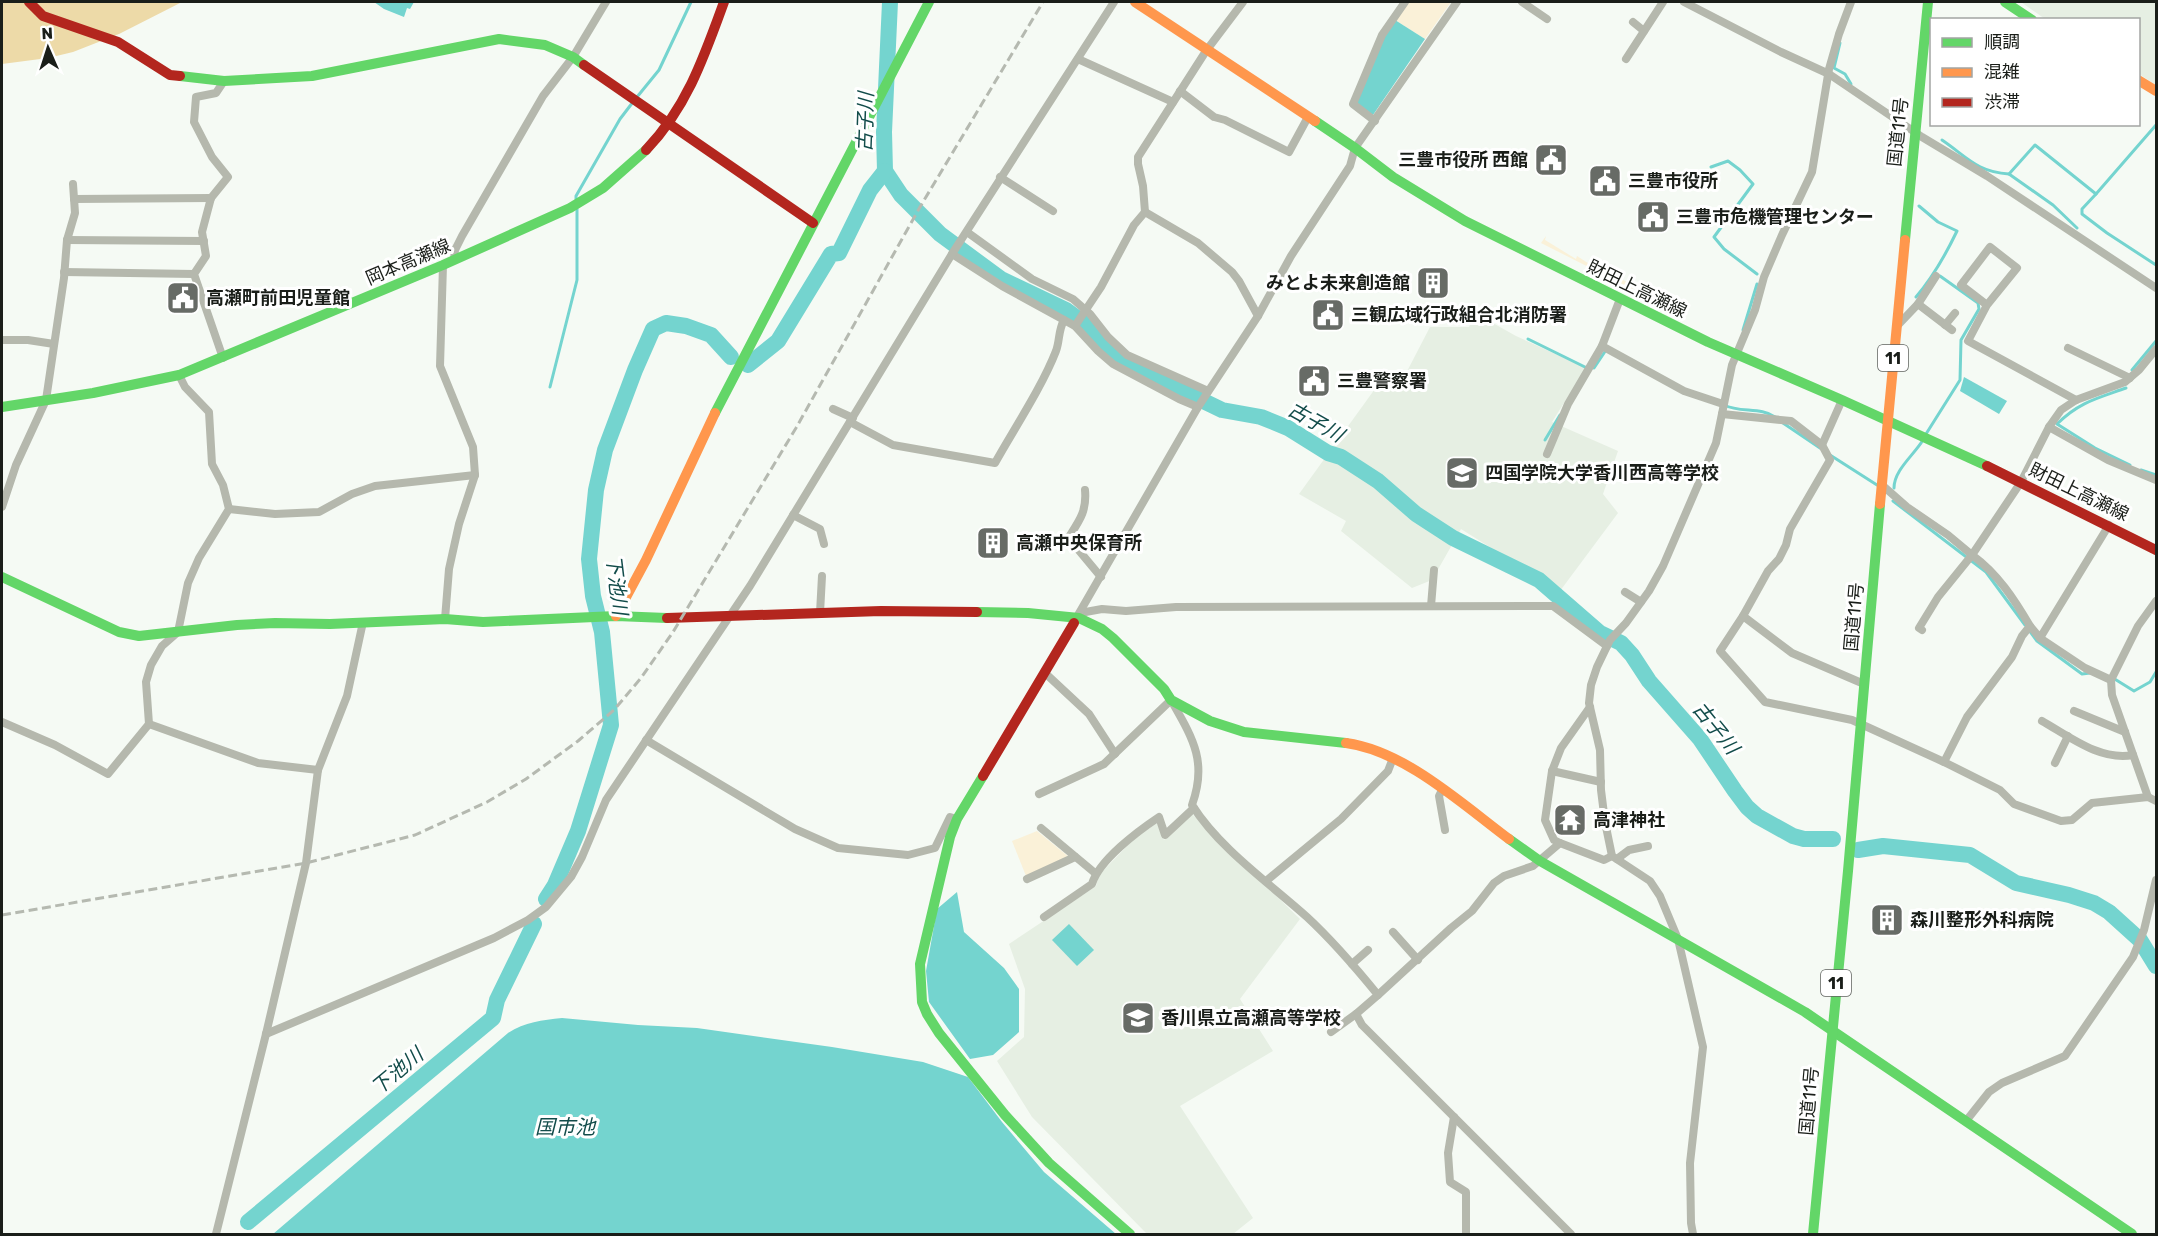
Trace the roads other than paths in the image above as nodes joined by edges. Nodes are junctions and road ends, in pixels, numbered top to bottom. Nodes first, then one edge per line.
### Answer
1 (29, 2) edge
2 (606, 2) edge
3 (724, 2) edge
4 (929, 2) edge
5 (1114, 2) edge
6 (1135, 2) edge
7 (1242, 2) edge
8 (1405, 2) edge
9 (1457, 2) edge
10 (1522, 2) edge
11 (1663, 2) edge
12 (1684, 2) edge
13 (1851, 2) edge
14 (1928, 2) edge
15 (2005, 2) edge
16 (2029, 18) edge
17 (1547, 19) dead end
18 (1633, 22) dead end
19 (1644, 31) junction
20 (1208, 50) junction
21 (573, 57) junction
22 (1078, 59) junction
23 (1626, 59) dead end
24 (1829, 74) junction
25 (224, 81) junction
26 (2140, 81) edge
27 (1180, 91) junction
28 (2157, 91) edge
29 (1173, 102) junction
30 (1308, 117) junction
31 (1375, 122) junction
32 (667, 124) junction
33 (1915, 131) junction
34 (1355, 148) junction
35 (1000, 177) junction
36 (73, 184) dead end
37 (211, 198) junction
38 (74, 199) junction
39 (1053, 211) dead end
40 (1144, 212) junction
41 (813, 223) junction
42 (967, 232) junction
43 (67, 240) junction
44 (204, 241) junction
45 (952, 254) junction
46 (454, 260) junction
47 (443, 265) junction
48 (64, 272) junction
49 (194, 274) junction
50 (1936, 276) dead end
51 (2157, 288) edge
52 (1620, 299) junction
53 (1918, 303) junction
54 (1987, 304) junction
55 (1085, 310) junction
56 (1955, 313) dead end
57 (1258, 316) junction
58 (1064, 320) junction
59 (1076, 323) junction
60 (1945, 325) junction
61 (1896, 328) junction
62 (1952, 330) dead end
63 (2, 340) edge
64 (54, 344) junction
65 (1602, 346) junction
66 (2068, 348) dead end
67 (2157, 349) edge
68 (1737, 355) junction
69 (223, 358) junction
70 (179, 375) junction
71 (2130, 378) junction
72 (1208, 391) junction
73 (46, 400) junction
74 (1842, 400) junction
75 (2076, 400) junction
76 (1723, 404) junction
77 (2, 407) edge
78 (1198, 407) junction
79 (833, 409) dead end
80 (1722, 414) junction
81 (851, 420) junction
82 (1887, 420) junction
83 (2049, 427) junction
84 (1822, 445) junction
85 (1547, 454) dead end
86 (475, 475) junction
87 (2157, 480) edge
88 (2021, 482) junction
89 (1882, 485) junction
90 (1085, 489) dead end
91 (2, 507) edge
92 (229, 509) junction
93 (793, 515) junction
94 (2109, 525) junction
95 (824, 544) dead end
96 (2157, 550) edge
97 (1972, 555) junction
98 (1434, 570) dead end
99 (822, 576) dead end
100 (2, 577) edge
101 (1101, 577) junction
102 (1625, 592) dead end
103 (2157, 601) edge
104 (1641, 602) junction
105 (1431, 606) junction
106 (820, 613) junction
107 (616, 616) junction
108 (1743, 616) junction
109 (728, 617) junction
110 (1077, 618) junction
111 (445, 620) junction
112 (363, 622) junction
113 (2030, 626) junction
114 (1922, 630) dead end
115 (178, 632) junction
116 (2040, 638) junction
117 (1607, 646) junction
118 (1045, 673) junction
119 (2111, 680) junction
120 (1864, 684) junction
121 (1171, 700) junction
122 (1590, 707) junction
123 (2074, 711) dead end
124 (2042, 721) dead end
125 (2, 722) edge
126 (149, 724) junction
127 (2125, 732) junction
128 (2068, 736) junction
129 (646, 740) junction
130 (1115, 754) junction
131 (2133, 755) junction
132 (1393, 758) junction
133 (1944, 762) junction
134 (2055, 763) dead end
135 (318, 770) junction
136 (1552, 771) junction
137 (1601, 782) junction
138 (1442, 790) junction
139 (1039, 794) dead end
140 (2148, 797) junction
141 (2157, 801) edge
142 (1194, 808) junction
143 (957, 819) junction
144 (1041, 828) dead end
145 (1445, 830) dead end
146 (1560, 843) junction
147 (1648, 846) dead end
148 (1075, 857) junction
149 (1615, 858) junction
150 (1540, 861) junction
151 (1095, 873) junction
152 (1027, 879) dead end
153 (2157, 880) edge
154 (1266, 881) junction
155 (1044, 917) dead end
156 (1393, 932) dead end
157 (1678, 939) junction
158 (1368, 950) dead end
159 (1418, 960) junction
160 (1352, 964) junction
161 (1378, 995) junction
162 (1356, 1014) junction
163 (1831, 1030) junction
164 (1331, 1032) dead end
165 (266, 1034) junction
166 (1454, 1117) junction
167 (1966, 1121) junction
168 (216, 1234) edge
169 (1130, 1234) edge
170 (1466, 1234) edge
171 (1571, 1234) edge
172 (1693, 1234) edge
173 (1813, 1234) edge
174 (2132, 1234) edge

1 - 25 main road
2 - 21 street
3 - 32 main road, 岡本高瀬線
4 - 41 main road
5 - 22 street
6 - 20 main road, 財田上高瀬線
7 - 20 street
8 - 31 street
9 - 31 street
10 - 17 street
11 - 19 street
12 - 24 street
13 - 24 street
14 - 33 main road, 国道11号 / 11
15 - 16 main road
18 - 19 street
19 - 23 street
20 - 27 street
20 - 30 main road, 財田上高瀬線
21 - 25 main road
21 - 32 main road
21 - 46 street
22 - 29 street
22 - 35 street
24 - 33 street
24 - 68 street
25 - 37 street
26 - 28 main road
27 - 29 street
27 - 30 street
29 - 40 street
30 - 34 main road, 財田上高瀬線
31 - 34 street
32 - 41 main road
32 - 46 main road, 岡本高瀬線
33 - 51 street
33 - 61 main road, 国道11号 / 11
34 - 52 main road, 財田上高瀬線
34 - 57 street
35 - 39 street
35 - 42 street
36 - 38 street
37 - 38 street
37 - 44 street
38 - 43 street
40 - 55 street
40 - 57 street
41 - 107 main road
42 - 45 street
42 - 55 street
43 - 44 street
43 - 48 street
44 - 49 street
45 - 58 street
45 - 81 street
46 - 47 main road, 岡本高瀬線
47 - 69 main road, 岡本高瀬線
47 - 86 street
48 - 49 street
48 - 64 street
49 - 69 street
50 - 53 street
52 - 65 street
52 - 68 main road, 財田上高瀬線
53 - 60 street
53 - 61 street
54 - 54 street
54 - 75 street
55 - 59 street
55 - 72 street
56 - 60 street
57 - 72 street
58 - 59 street
58 - 81 street
59 - 78 street
60 - 62 street
61 - 82 main road, 国道11号 / 11
63 - 64 street
64 - 73 street
65 - 76 street
65 - 85 street
66 - 71 street
67 - 71 street
68 - 74 main road, 財田上高瀬線
68 - 76 street
69 - 70 main road, 岡本高瀬線
70 - 73 main road, 岡本高瀬線
70 - 92 street
71 - 75 street
72 - 78 street
73 - 77 main road, 岡本高瀬線
73 - 91 street
74 - 82 main road, 財田上高瀬線
74 - 84 street
75 - 83 street
76 - 80 street
78 - 101 street
79 - 81 street
80 - 84 street
80 - 104 street
81 - 93 street
82 - 88 main road, 財田上高瀬線
82 - 89 main road, 国道11号 / 11
83 - 87 street
83 - 88 street
84 - 108 street
86 - 92 street
86 - 111 street
88 - 94 main road, 財田上高瀬線
88 - 97 street
89 - 97 street
89 - 120 main road, 国道11号 / 11
90 - 101 street
92 - 115 street
93 - 95 street
93 - 109 street
94 - 96 main road, 財田上高瀬線
94 - 116 street
97 - 113 street
97 - 114 street
98 - 105 street
99 - 106 street
100 - 115 main road
101 - 110 street
102 - 104 street
103 - 119 street
104 - 117 street
105 - 110 street
105 - 117 street
106 - 109 main road
106 - 110 main road
107 - 109 main road
107 - 111 main road
108 - 120 street
108 - 133 street
109 - 129 street
110 - 118 main road
110 - 121 main road
111 - 112 main road
112 - 115 main road
112 - 135 street
113 - 116 street
113 - 133 street
115 - 126 street
116 - 119 street
117 - 122 street
118 - 130 street
118 - 143 main road
119 - 127 street
120 - 163 main road, 国道11号 / 11
121 - 130 street
121 - 132 main road
121 - 142 street
122 - 136 street
122 - 137 street
123 - 127 street
124 - 128 street
125 - 126 street
126 - 135 street
127 - 131 street
128 - 131 street
128 - 134 street
129 - 143 street
129 - 165 street
130 - 139 street
131 - 140 street
132 - 138 main road
132 - 154 street
133 - 140 street
135 - 165 street
136 - 137 street
136 - 146 street
137 - 149 street
138 - 145 street
138 - 150 main road
140 - 141 street
142 - 151 street
142 - 154 street
143 - 169 main road
144 - 148 street
146 - 149 street
146 - 150 street
147 - 149 street
148 - 151 street
148 - 152 street
149 - 157 street
150 - 157 main road
150 - 159 street
151 - 155 street
153 - 167 street
154 - 160 street
156 - 159 street
157 - 163 main road
157 - 172 street
158 - 160 street
159 - 161 street
160 - 161 street
161 - 162 street
162 - 164 street
162 - 166 street
163 - 167 main road
163 - 173 main road, 国道11号 / 11
165 - 168 street
166 - 170 street
166 - 171 street
167 - 174 main road

